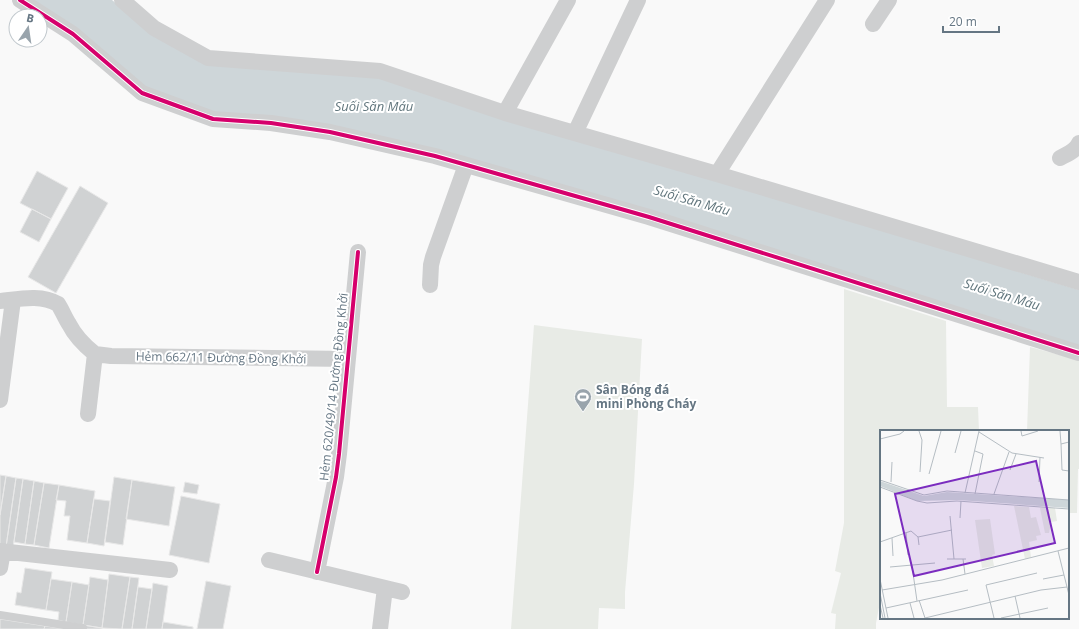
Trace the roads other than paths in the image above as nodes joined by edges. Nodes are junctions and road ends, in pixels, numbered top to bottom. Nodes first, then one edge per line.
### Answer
1 (20, 0) edge
2 (122, 0) edge
3 (568, 0) edge
4 (638, 0) edge
5 (827, 0) edge
6 (889, 0) edge
7 (873, 24) dead end
8 (505, 113) junction
9 (575, 134) junction
10 (1079, 143) edge
11 (1060, 158) dead end
12 (466, 165) junction
13 (717, 174) junction
14 (358, 252) dead end
15 (1079, 282) edge
16 (430, 285) dead end
17 (7, 301) edge
18 (1079, 353) edge
19 (95, 354) junction
20 (348, 359) junction
21 (0, 400) edge
22 (88, 414) dead end
23 (1, 551) edge
24 (269, 560) dead end
25 (0, 568) edge
26 (170, 570) dead end
27 (317, 572) junction
28 (385, 588) junction
29 (402, 592) dead end
30 (0, 615) edge
31 (83, 628) edge
32 (380, 629) edge

1 - 12 street
2 - 8 street
3 - 8 street
4 - 9 street
5 - 13 street
6 - 7 street
8 - 9 street
9 - 13 street
10 - 11 street
12 - 16 street
12 - 18 street
13 - 15 street
14 - 20 street, Hẻm 620/49/14 Đường Đồng Khởi
17 - 19 street
17 - 21 street
19 - 20 street, Hẻm 662/11 Đường Đồng Khởi
19 - 22 street
20 - 27 street, Hẻm 620/49/14 Đường Đồng Khởi
23 - 25 street
23 - 26 street
24 - 27 street
27 - 28 street
28 - 29 street
28 - 32 street
30 - 31 lane

